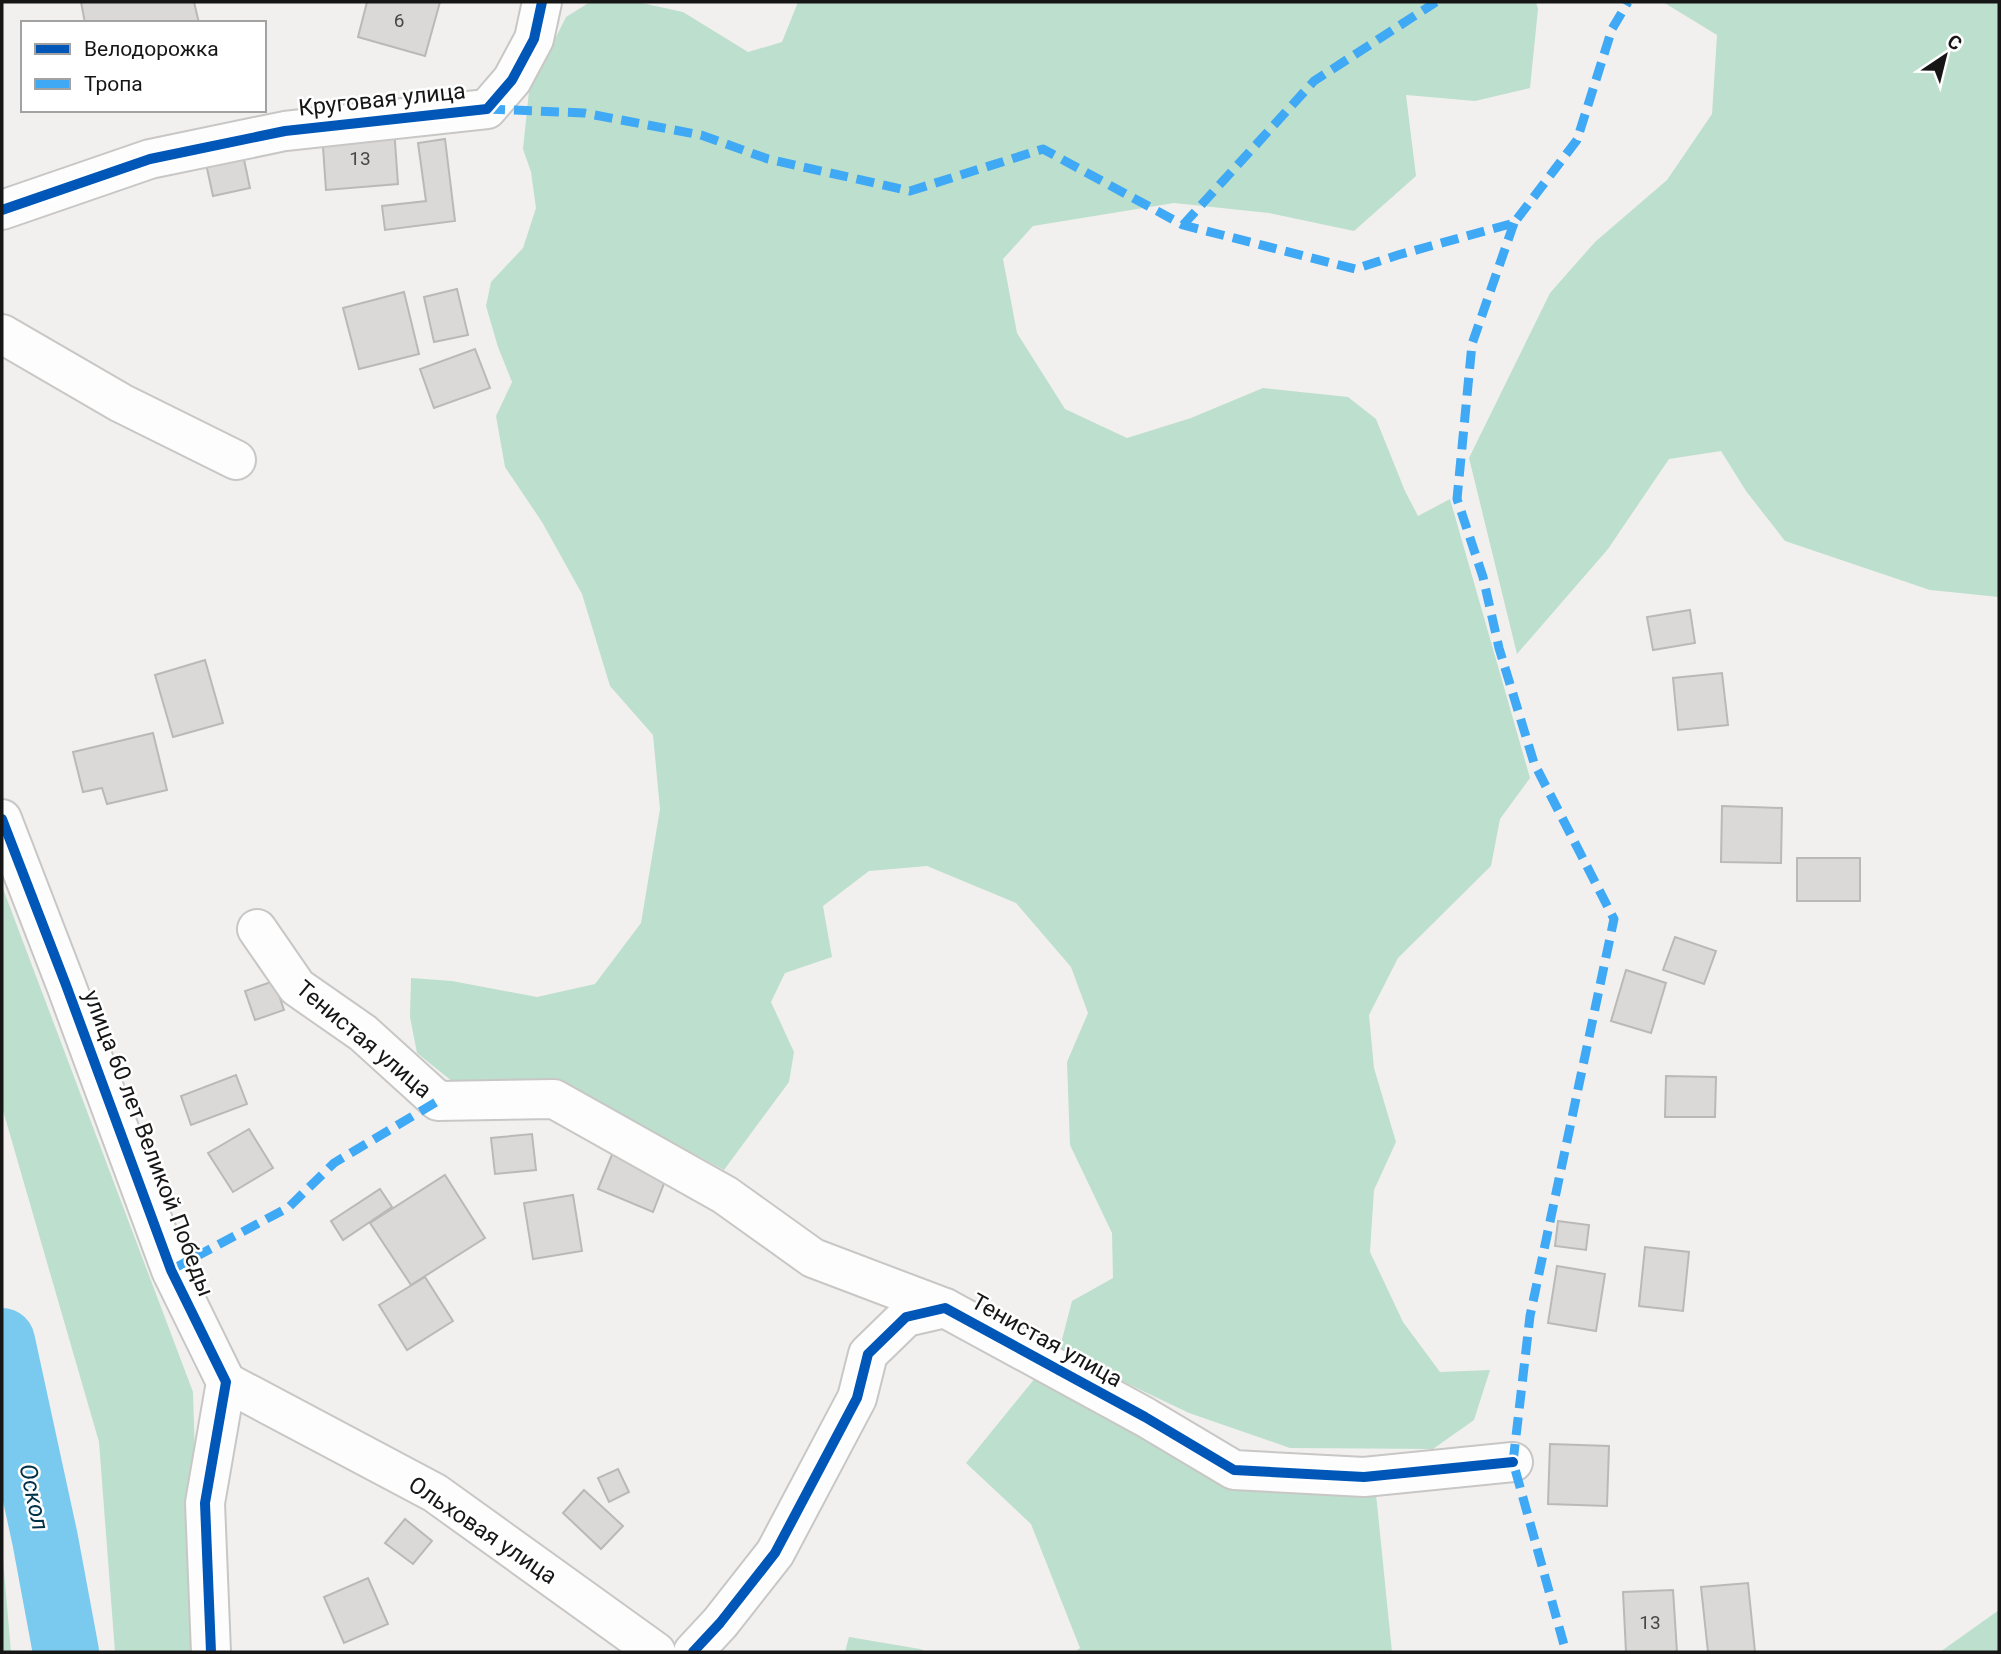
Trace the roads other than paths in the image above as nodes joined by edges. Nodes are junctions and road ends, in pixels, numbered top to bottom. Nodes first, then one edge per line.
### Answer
1 (542, 2) edge
2 (2, 210) edge
3 (2, 334) edge
4 (236, 460) dead end
5 (2, 818) edge
6 (257, 929) dead end
7 (945, 1308) junction
8 (226, 1382) junction
9 (1513, 1462) dead end
10 (211, 1652) edge
11 (656, 1652) edge
12 (693, 1652) edge

1 - 2 street, Круговая улица
3 - 4 street
5 - 8 street, улица 60 лет Великой Победы
6 - 7 street, Тенистая улица
7 - 9 street, Тенистая улица
7 - 12 street, Тенистая улица
8 - 10 street
8 - 11 street, Ольховая улица

